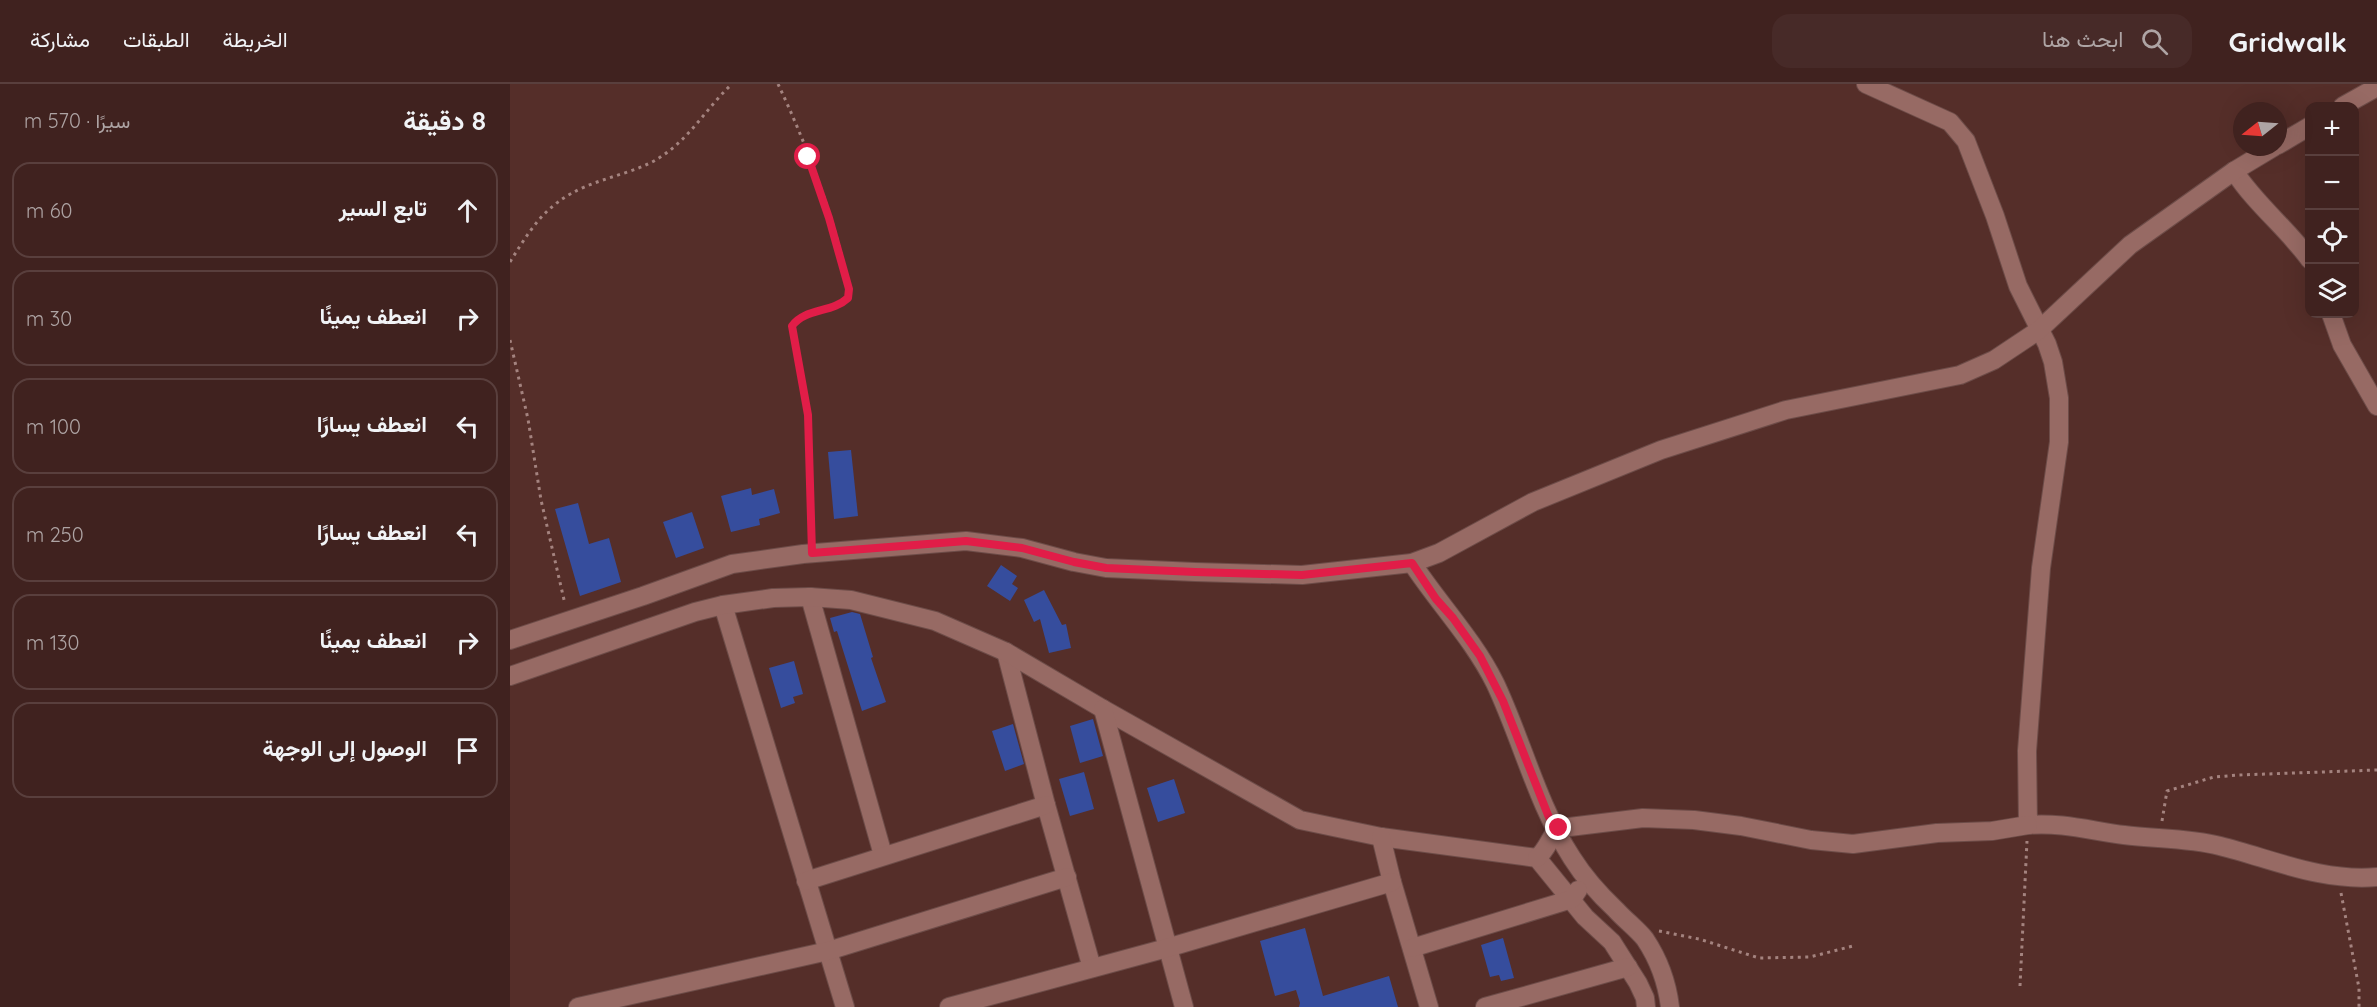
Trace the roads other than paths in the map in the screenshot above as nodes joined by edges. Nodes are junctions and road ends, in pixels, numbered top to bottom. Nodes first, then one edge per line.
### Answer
1 (1866, 84) edge
2 (2377, 87) edge
3 (2350, 102) edge
4 (2305, 129) edge
5 (2287, 139) edge
6 (2259, 156) edge
7 (2234, 171) junction
8 (2305, 253) edge
9 (2332, 318) edge
10 (2039, 330) junction
11 (2377, 406) edge
12 (1412, 563) junction
13 (810, 597) junction
14 (723, 605) junction
15 (510, 640) edge
16 (1006, 652) junction
17 (510, 676) edge
18 (1102, 709) junction
19 (1046, 805) junction
20 (2028, 825) junction
21 (1556, 830) junction
22 (1382, 837) junction
23 (884, 855) junction
24 (1538, 858) junction
25 (1584, 874) junction
26 (1067, 877) junction
27 (2377, 877) edge
28 (806, 881) junction
29 (1392, 882) junction
30 (1572, 899) junction
31 (1167, 948) junction
32 (1412, 948) junction
33 (828, 951) junction
34 (1628, 967) junction
35 (1092, 968) junction
36 (578, 1007) edge
37 (845, 1007) edge
38 (949, 1007) edge
39 (1184, 1007) edge
40 (1429, 1007) edge
41 (1485, 1007) edge
42 (1646, 1007) edge
43 (1670, 1007) edge

1 - 10 street
2 - 3 street
4 - 5 street
6 - 7 street
7 - 8 street
7 - 10 street
9 - 11 street
10 - 12 street
10 - 20 street
12 - 15 street
12 - 21 street
13 - 14 street
13 - 16 street
13 - 23 street
14 - 17 street
14 - 28 street
16 - 18 street
16 - 19 street
18 - 22 street
18 - 31 street
19 - 23 street
19 - 26 street
20 - 21 street
20 - 27 street
21 - 24 street
21 - 25 street
22 - 24 street
22 - 29 street
23 - 28 street
24 - 30 street
25 - 30 street
25 - 43 street
26 - 33 street
26 - 35 street
28 - 33 street
29 - 31 street
29 - 32 street
30 - 32 street
30 - 34 street
31 - 35 street
31 - 39 street
32 - 40 street
33 - 36 street
33 - 37 street
34 - 41 street
34 - 42 street
35 - 38 street

